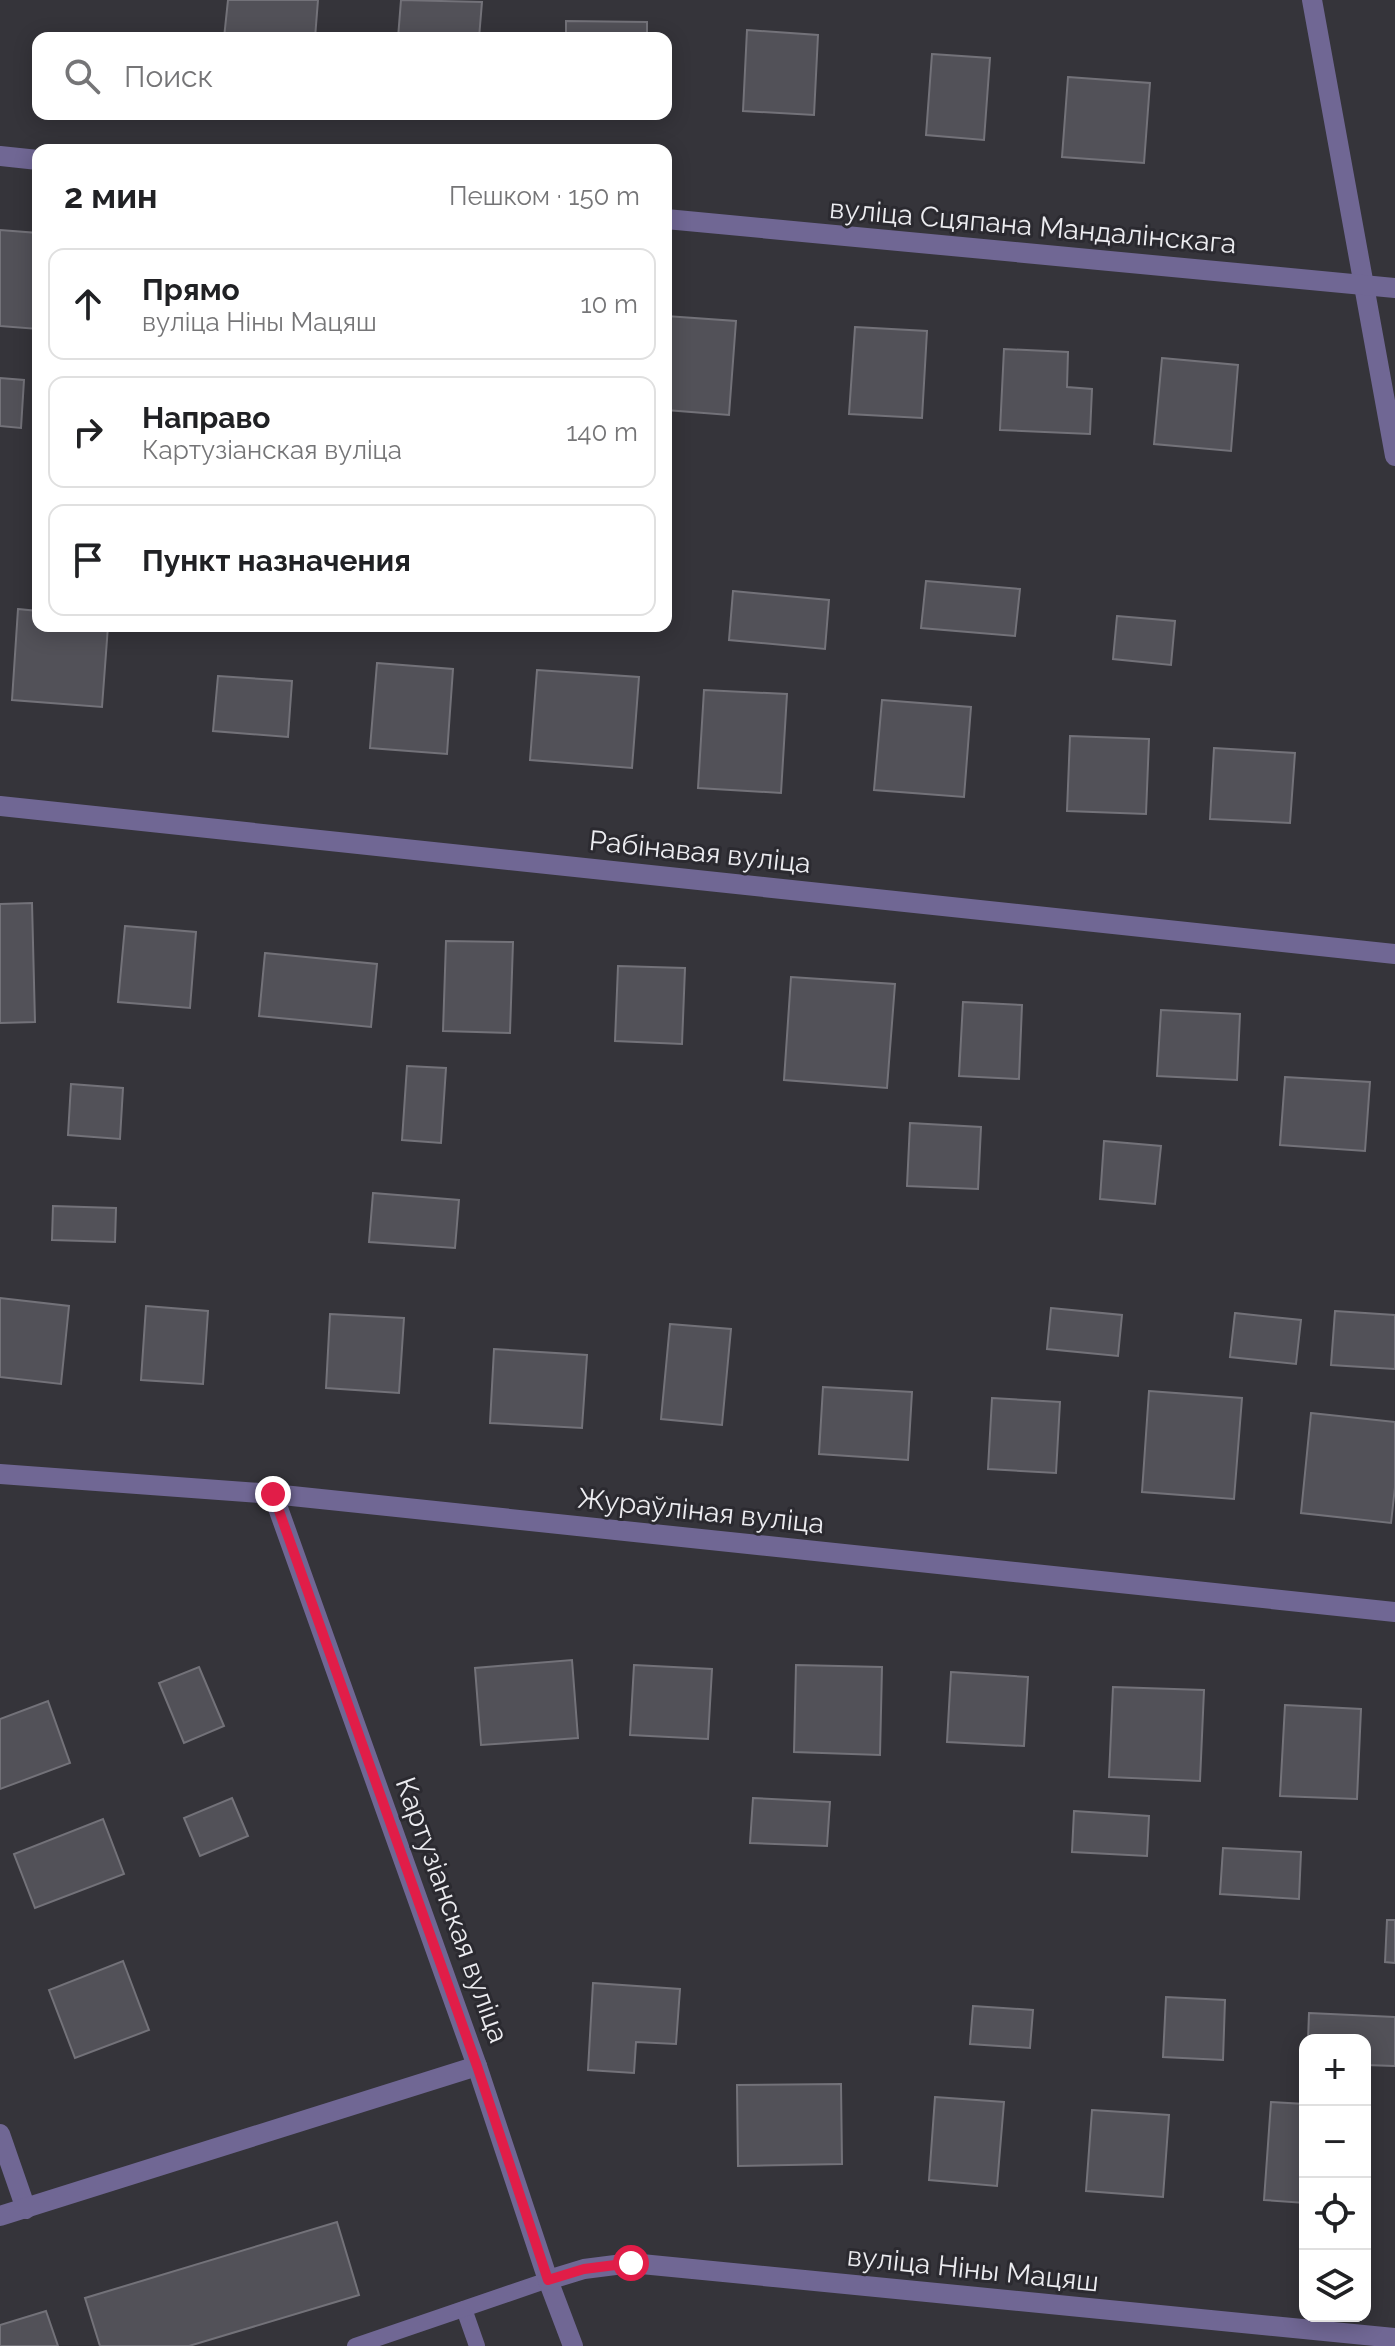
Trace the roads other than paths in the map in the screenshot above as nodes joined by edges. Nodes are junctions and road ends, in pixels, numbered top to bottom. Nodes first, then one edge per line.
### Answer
1 (1312, 0) edge
2 (0, 156) edge
3 (32, 159) edge
4 (672, 220) edge
5 (1365, 285) junction
6 (1395, 288) edge
7 (1395, 456) edge
8 (0, 806) edge
9 (1395, 954) edge
10 (0, 1474) edge
11 (273, 1494) junction
12 (1395, 1612) edge
13 (477, 2066) junction
14 (0, 2134) edge
15 (26, 2209) junction
16 (0, 2216) edge
17 (548, 2280) junction
18 (464, 2309) junction
19 (1395, 2338) edge
20 (355, 2346) edge
21 (477, 2346) edge
22 (573, 2346) edge

1 - 5 street
2 - 3 street
4 - 5 street, вуліца Сцяпана Мандалінскага
5 - 6 street, вуліца Сцяпана Мандалінскага
5 - 7 street
8 - 9 street, Рабінавая вуліца
10 - 11 street, Жураўліная вуліца
11 - 12 street, Жураўліная вуліца
11 - 13 street, Картузіанская вуліца
13 - 15 street
13 - 17 street, Картузіанская вуліца
14 - 15 street
15 - 16 street
17 - 18 lane
17 - 19 street, вуліца Ніны Мацяш
17 - 22 street, Картузіанская вуліца
18 - 20 lane
18 - 21 lane

